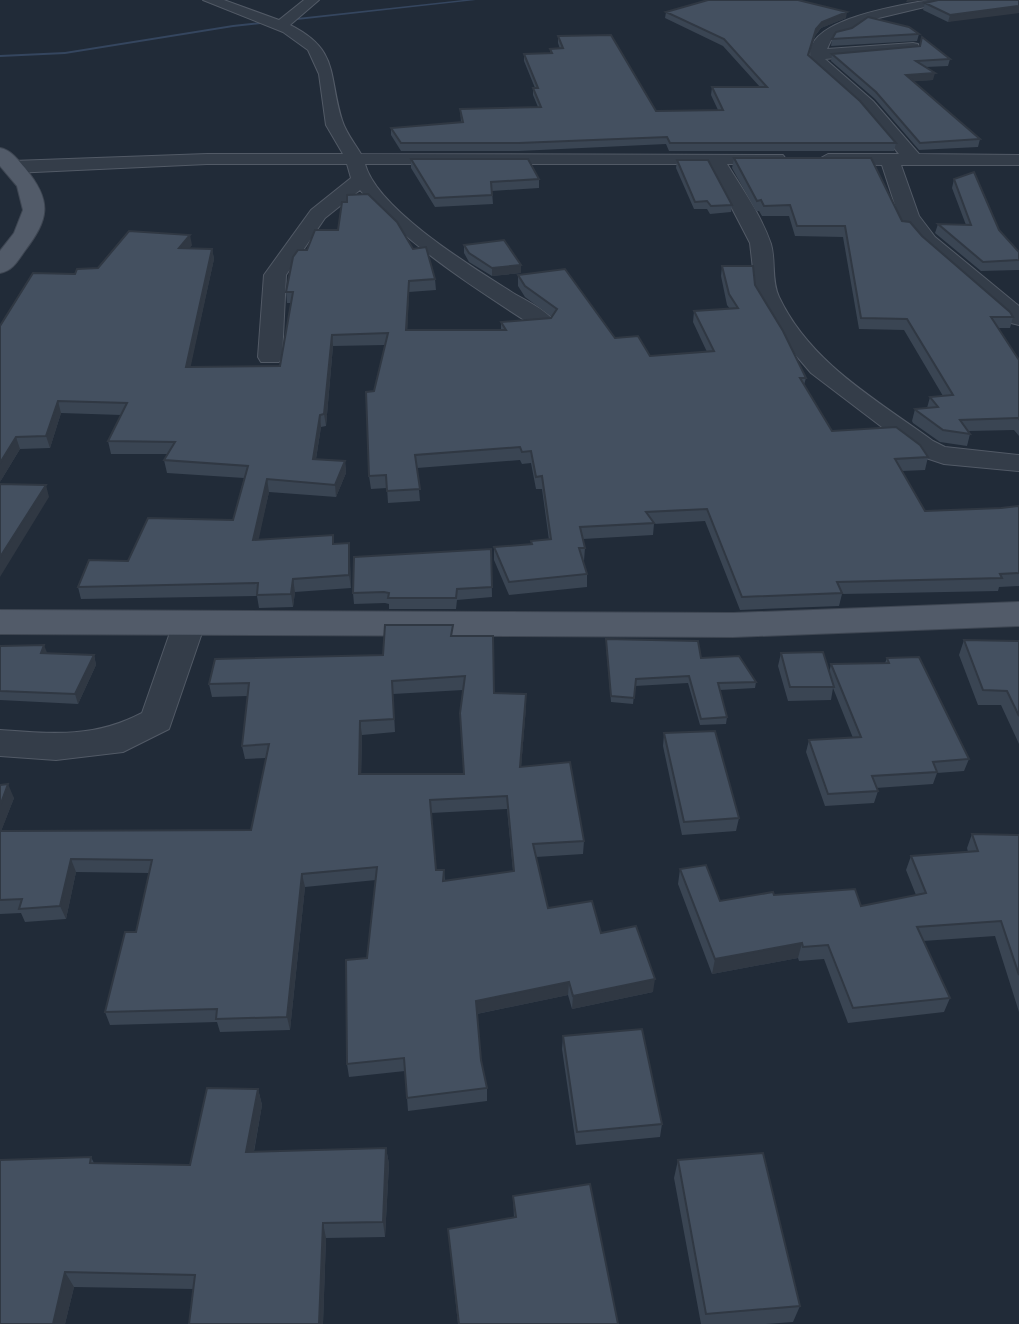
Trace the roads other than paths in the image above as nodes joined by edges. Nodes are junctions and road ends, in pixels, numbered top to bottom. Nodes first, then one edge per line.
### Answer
1 (210, 0) edge
2 (312, 0) edge
3 (947, 0) edge
4 (280, 26) junction
5 (913, 47) edge
6 (818, 54) junction
7 (715, 159) junction
8 (890, 160) junction
9 (914, 160) junction
10 (7, 161) edge
11 (1015, 165) edge
12 (357, 169) junction
13 (0, 266) edge
14 (1019, 318) edge
15 (542, 323) edge
16 (270, 357) dead end
17 (1019, 463) edge
18 (1019, 614) edge
19 (0, 622) edge
20 (189, 624) junction
21 (0, 743) edge

1 - 4 street
2 - 4 street
3 - 6 street
4 - 12 street
5 - 6 street
6 - 9 street
7 - 8 street
7 - 12 street
7 - 17 street
8 - 9 street
8 - 14 street
9 - 11 street
10 - 12 street
10 - 13 main road
12 - 15 street
12 - 16 street
18 - 20 main road
19 - 20 main road
20 - 21 street

